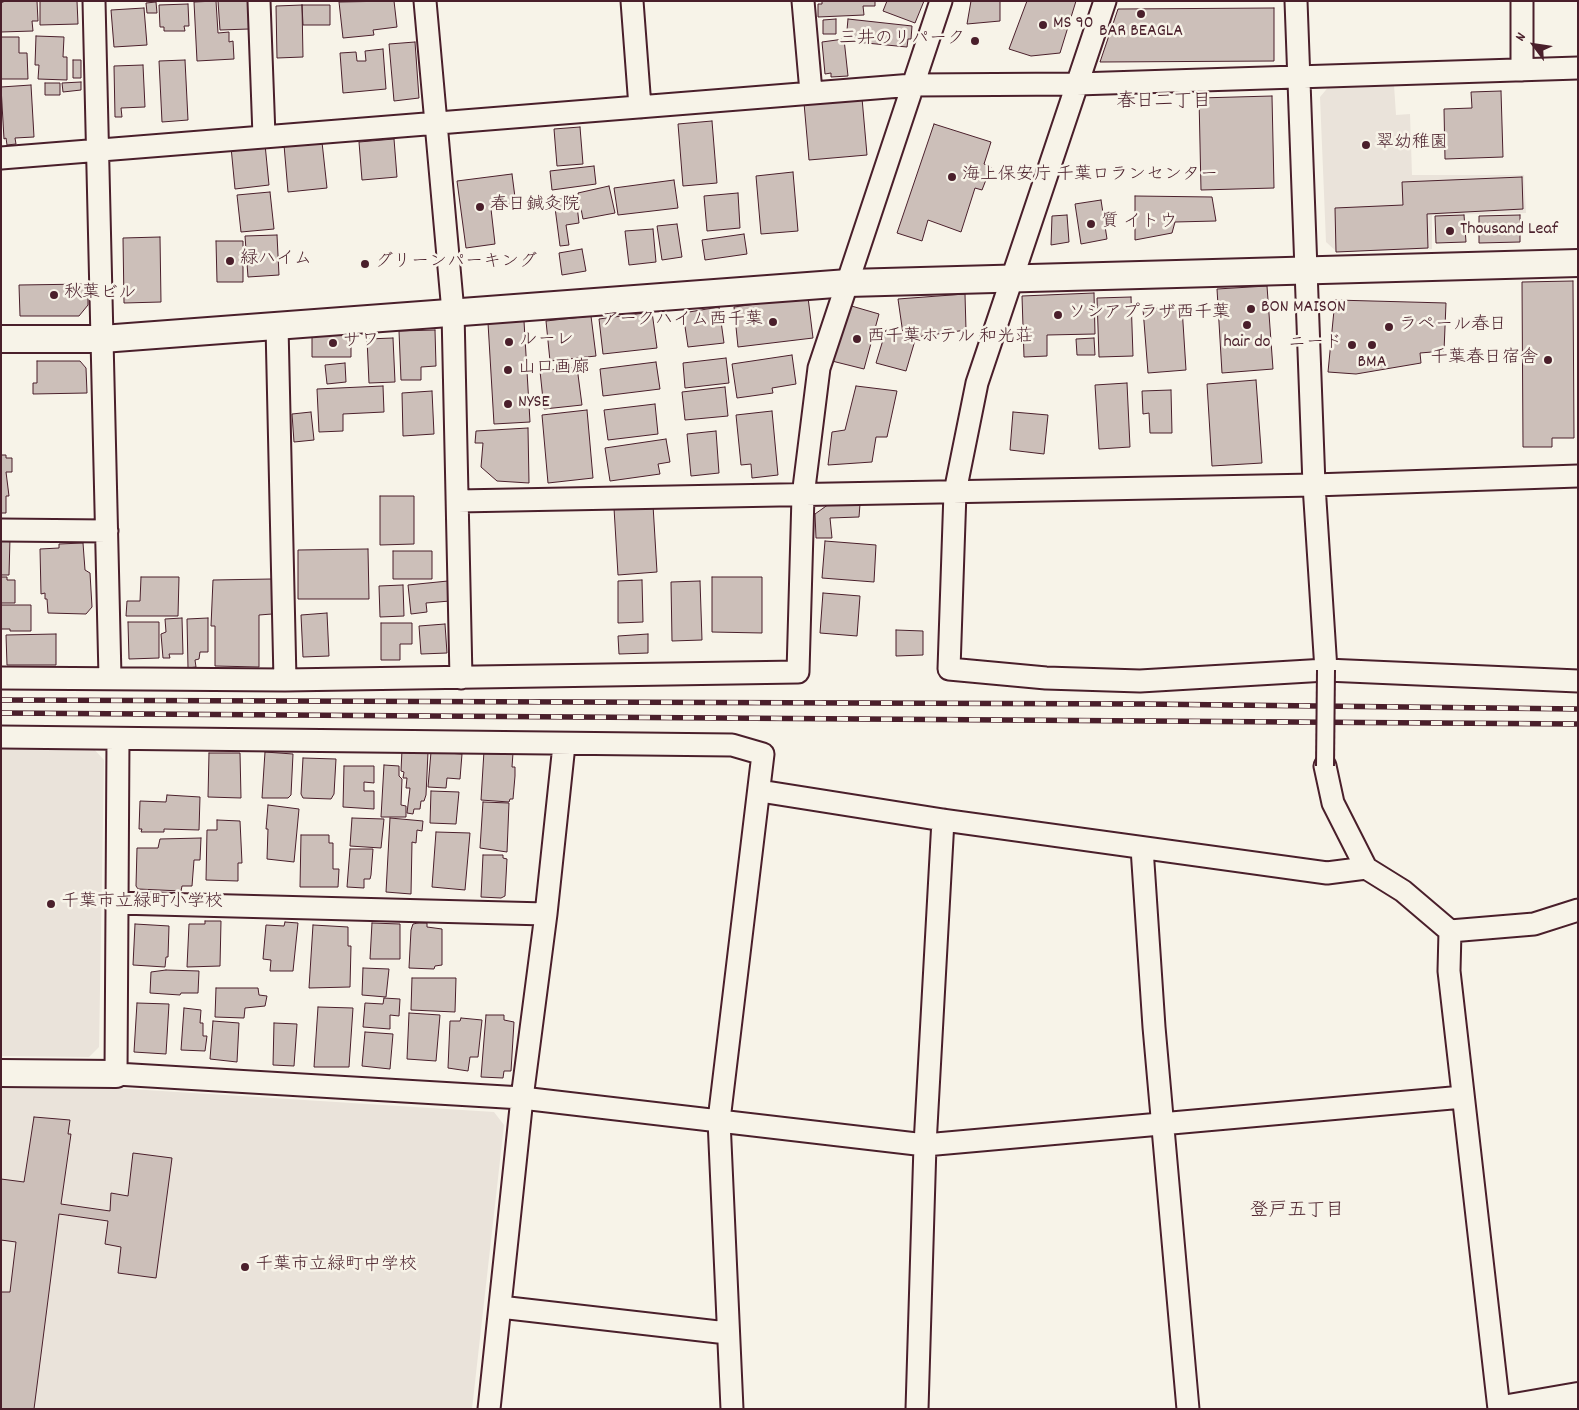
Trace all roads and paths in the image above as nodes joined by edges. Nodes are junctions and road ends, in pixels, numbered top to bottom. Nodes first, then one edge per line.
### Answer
1 (94, 1) edge
2 (260, 1) edge
3 (425, 1) edge
4 (632, 1) edge
5 (804, 1) edge
6 (941, 1) edge
7 (1104, 1) edge
8 (1296, 1) edge
9 (1522, 1) edge
10 (1578, 68) edge
11 (1522, 70) junction
12 (1298, 76) junction
13 (1077, 84) junction
14 (913, 85) junction
15 (812, 92) junction
16 (640, 107) junction
17 (436, 122) junction
18 (264, 136) junction
19 (97, 152) junction
20 (1, 158) edge
21 (1578, 262) edge
22 (1305, 271) junction
23 (1013, 279) junction
24 (848, 283) junction
25 (453, 312) junction
26 (277, 326) junction
27 (1, 339) edge
28 (102, 339) junction
29 (1578, 476) edge
30 (1314, 485) junction
31 (955, 492) junction
32 (803, 496) junction
33 (458, 501) junction
34 (1, 530) edge
35 (107, 532) junction
36 (1326, 670) junction
37 (110, 677) junction
38 (1, 678) edge
39 (462, 678) junction
40 (285, 680) junction
41 (1578, 681) edge
42 (1, 737) edge
43 (118, 739) junction
44 (564, 745) junction
45 (1325, 766) joint
46 (760, 791) junction
47 (943, 820) junction
48 (1142, 848) junction
49 (1366, 868) junction
50 (117, 903) junction
51 (1578, 910) edge
52 (546, 914) junction
53 (1450, 931) junction
54 (1, 1073) edge
55 (116, 1074) junction
56 (1463, 1097) junction
57 (522, 1098) junction
58 (719, 1120) junction
59 (1164, 1126) junction
60 (925, 1145) junction
61 (500, 1307) junction
62 (727, 1334) junction
63 (1578, 1396) edge
64 (489, 1409) edge
65 (732, 1409) edge
66 (917, 1409) edge
67 (1188, 1409) edge
68 (1499, 1409) edge
69 (1503, 1409) edge

1 - 19 street
2 - 18 street
3 - 17 street
4 - 16 street
5 - 15 street
6 - 14 street
7 - 13 street
8 - 12 street
9 - 11 street
10 - 11 street
11 - 12 street
12 - 13 street
12 - 22 street
13 - 14 street
13 - 23 street
14 - 15 street
14 - 24 street
15 - 16 street
16 - 17 street
17 - 18 street
17 - 25 street
18 - 19 street
19 - 20 street
19 - 28 street
21 - 22 street
22 - 23 street
22 - 30 street
23 - 24 street
23 - 31 street
24 - 25 street
24 - 32 street
25 - 26 street
25 - 33 street
26 - 28 street
26 - 40 street
27 - 28 street
28 - 35 street
29 - 30 street
30 - 31 street
30 - 36 street
31 - 32 street
31 - 36 street
32 - 33 street
32 - 39 street
33 - 39 street
34 - 35 street
35 - 37 street
36 - 41 street
36 - 45 street, bridge
37 - 38 street
37 - 40 street
39 - 40 street
42 - 43 street
43 - 44 street
43 - 50 street
44 - 46 street
44 - 52 street
45 - 49 street
46 - 47 street
46 - 58 street
47 - 48 street
47 - 60 street
48 - 49 street
48 - 59 street
49 - 53 street
50 - 52 street
50 - 55 street
51 - 53 street
52 - 57 street
53 - 56 street
54 - 55 street
55 - 57 street
56 - 59 street
56 - 68 street
57 - 58 street
57 - 61 street
58 - 60 street
58 - 62 street
59 - 60 street
59 - 67 street
60 - 66 street
61 - 62 street
61 - 64 street
62 - 65 street
63 - 69 street

